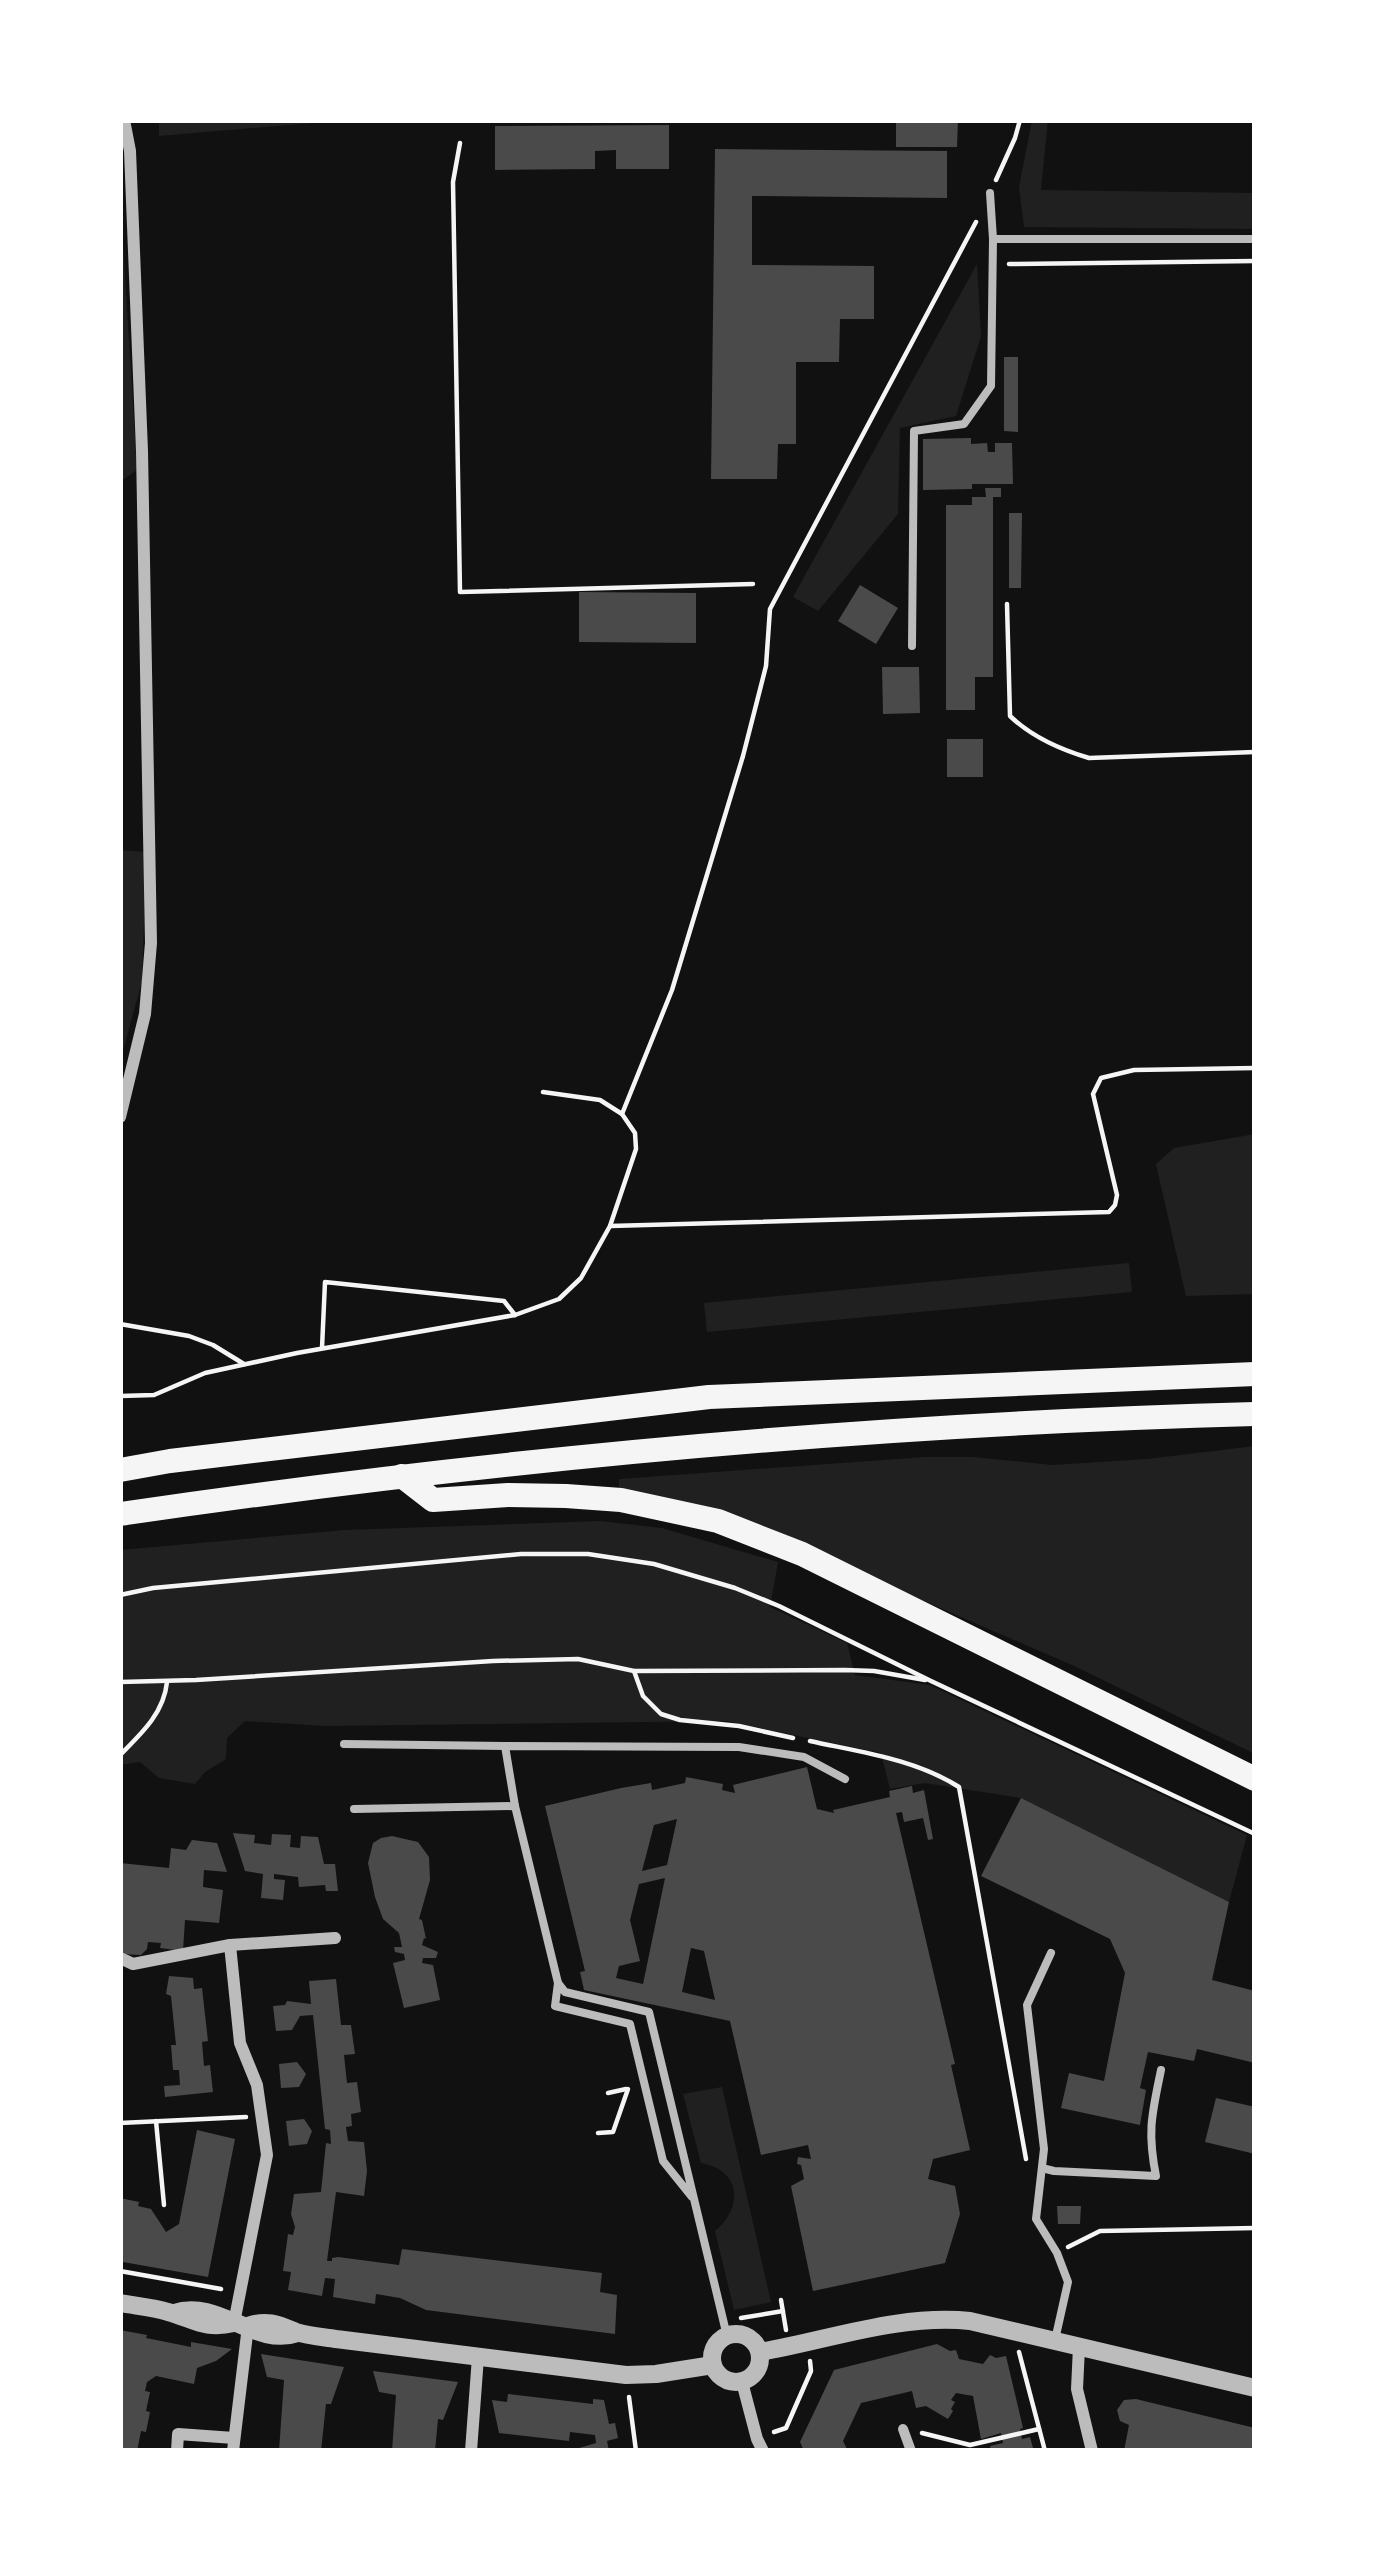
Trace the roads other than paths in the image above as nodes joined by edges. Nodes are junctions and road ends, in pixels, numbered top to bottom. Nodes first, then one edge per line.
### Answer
1 (124, 120) edge
2 (125, 153) edge
3 (990, 193) road end
4 (994, 239) junction
5 (1255, 239) edge
6 (912, 646) dead end
7 (120, 1117) edge
8 (1255, 1373) edge
9 (1255, 1414) edge
10 (120, 1470) edge
11 (402, 1476) junction
12 (120, 1514) edge
13 (344, 1744) dead end
14 (505, 1746) junction
15 (845, 1779) dead end
16 (1255, 1779) edge
17 (515, 1805) junction
18 (354, 1809) dead end
19 (335, 1938) dead end
20 (230, 1945) junction
21 (1051, 1953) dead end
22 (120, 1958) edge
23 (558, 1983) junction
24 (1161, 2070) dead end
25 (1042, 2168) junction
26 (692, 2197) junction
27 (120, 2303) edge
28 (241, 2324) junction
29 (725, 2329) junction
30 (1054, 2342) junction
31 (1079, 2347) junction
32 (760, 2352) junction
33 (478, 2357) junction
34 (713, 2365) junction
35 (742, 2382) junction
36 (1255, 2388) edge
37 (903, 2429) road end
38 (233, 2445) edge
39 (760, 2445) edge
40 (177, 2451) edge
41 (471, 2451) edge
42 (911, 2451) edge
43 (1092, 2451) edge

1 - 2 street
2 - 7 street
3 - 4 lane
4 - 5 lane
4 - 6 lane
8 - 10 highway
9 - 11 highway
11 - 12 highway
11 - 16 highway
13 - 14 lane
14 - 15 lane
14 - 17 lane
17 - 18 lane
17 - 23 lane
19 - 20 street
20 - 22 street
20 - 28 street
21 - 25 lane
23 - 26 lane
23 - 26 lane
24 - 25 lane
25 - 30 lane
26 - 29 lane
27 - 28 street
28 - 33 street
28 - 38 street
29 - 32 street
29 - 34 street
30 - 31 street
30 - 32 street
31 - 36 street
31 - 43 street
32 - 35 street
33 - 34 street
33 - 41 street
34 - 35 street
35 - 39 street
37 - 42 street
38 - 40 street

